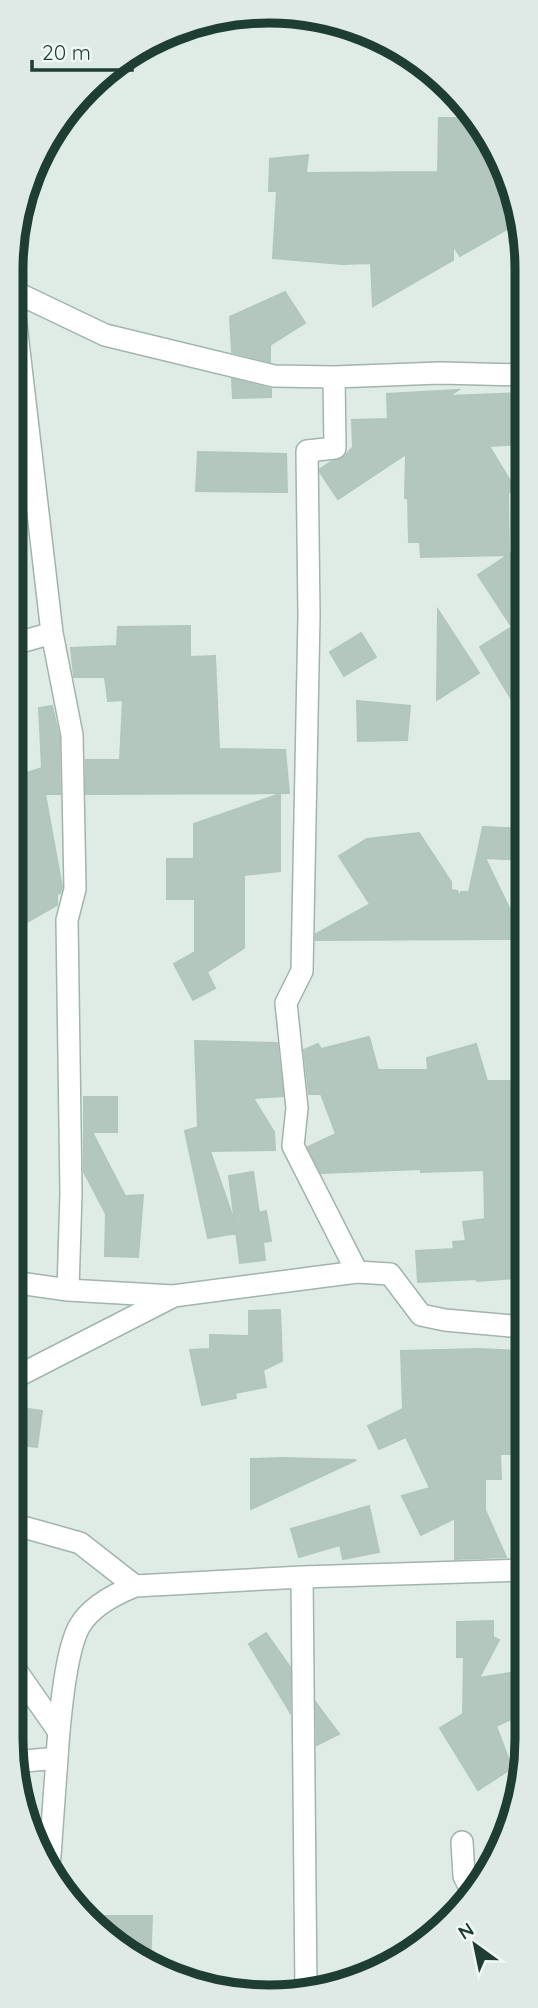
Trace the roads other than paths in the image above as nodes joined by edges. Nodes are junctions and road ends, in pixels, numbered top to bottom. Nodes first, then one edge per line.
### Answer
1 (23, 296) edge
2 (515, 375) edge
3 (334, 377) junction
4 (23, 385) edge
5 (52, 633) junction
6 (23, 642) edge
7 (357, 1272) junction
8 (23, 1284) edge
9 (68, 1290) junction
10 (173, 1296) junction
11 (515, 1326) edge
12 (23, 1373) edge
13 (23, 1526) edge
14 (515, 1570) edge
15 (302, 1577) junction
16 (135, 1586) junction
17 (23, 1680) edge
18 (59, 1732) junction
19 (57, 1758) junction
20 (24, 1761) edge
21 (462, 1842) dead end
22 (50, 1852) edge
23 (468, 1884) edge
24 (306, 1982) edge

1 - 3 street
2 - 3 street
3 - 7 street
4 - 5 street
5 - 6 street
5 - 9 street
7 - 10 street
7 - 11 street
8 - 9 street
9 - 10 street
10 - 12 street
13 - 16 street
14 - 15 street
15 - 16 street
15 - 24 street
16 - 18 street
17 - 18 street
18 - 19 street
19 - 20 street
19 - 22 street
21 - 23 street

